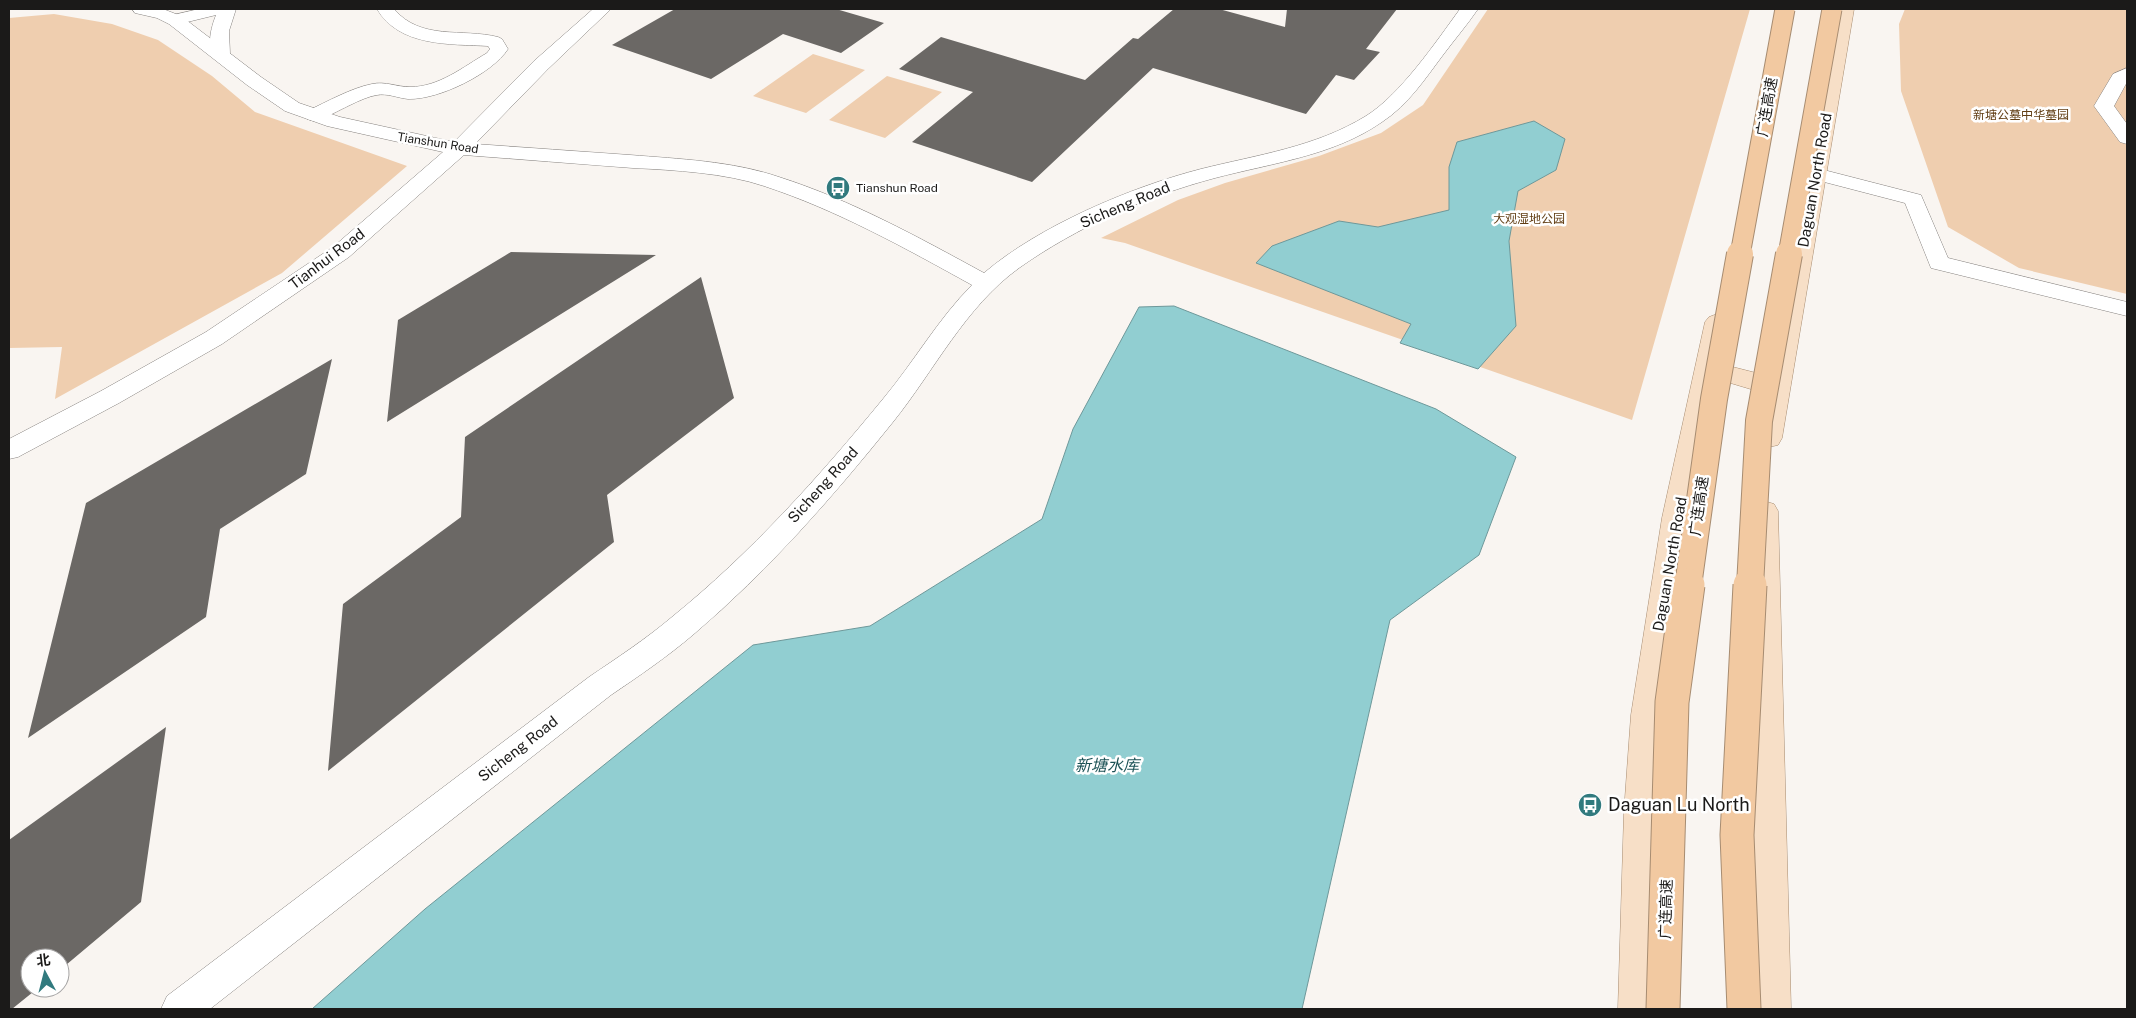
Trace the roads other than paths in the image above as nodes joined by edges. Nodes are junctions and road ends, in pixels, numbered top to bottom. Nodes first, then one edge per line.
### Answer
1 (141, 9) edge
2 (220, 9) edge
3 (227, 9) edge
4 (385, 9) edge
5 (603, 9) edge
6 (1469, 9) edge
7 (1785, 9) edge
8 (1789, 9) edge
9 (1832, 9) edge
10 (1844, 9) edge
11 (175, 20) junction
12 (221, 54) junction
13 (2127, 74) edge
14 (314, 115) junction
15 (2127, 138) edge
16 (459, 149) junction
17 (1816, 174) junction
18 (985, 282) junction
19 (2127, 308) edge
20 (1706, 368) junction
21 (1779, 388) junction
22 (9, 450) edge
23 (180, 1009) edge
24 (1637, 1009) edge
25 (1664, 1009) edge
26 (1744, 1009) edge
27 (1772, 1009) edge

1 - 11 street, Tianshun Road
2 - 11 street
3 - 12 street
4 - 14 street
5 - 16 street, Tianhui Road
6 - 18 street, Sicheng Road
7 - 25 highway, 广连高速, bridge
8 - 20 main road, Daguan North Road
9 - 26 highway, bridge
10 - 17 main road, Daguan North Road
11 - 12 street, Tianshun Road
12 - 14 street, Tianshun Road
13 - 15 street
14 - 16 street, Tianshun Road
16 - 18 street, Tianshun Road
16 - 22 street, Tianhui Road
17 - 19 street
17 - 21 main road, Daguan North Road
18 - 23 street, Sicheng Road
20 - 21 main road
20 - 24 main road, Daguan North Road
21 - 27 main road, Daguan North Road

